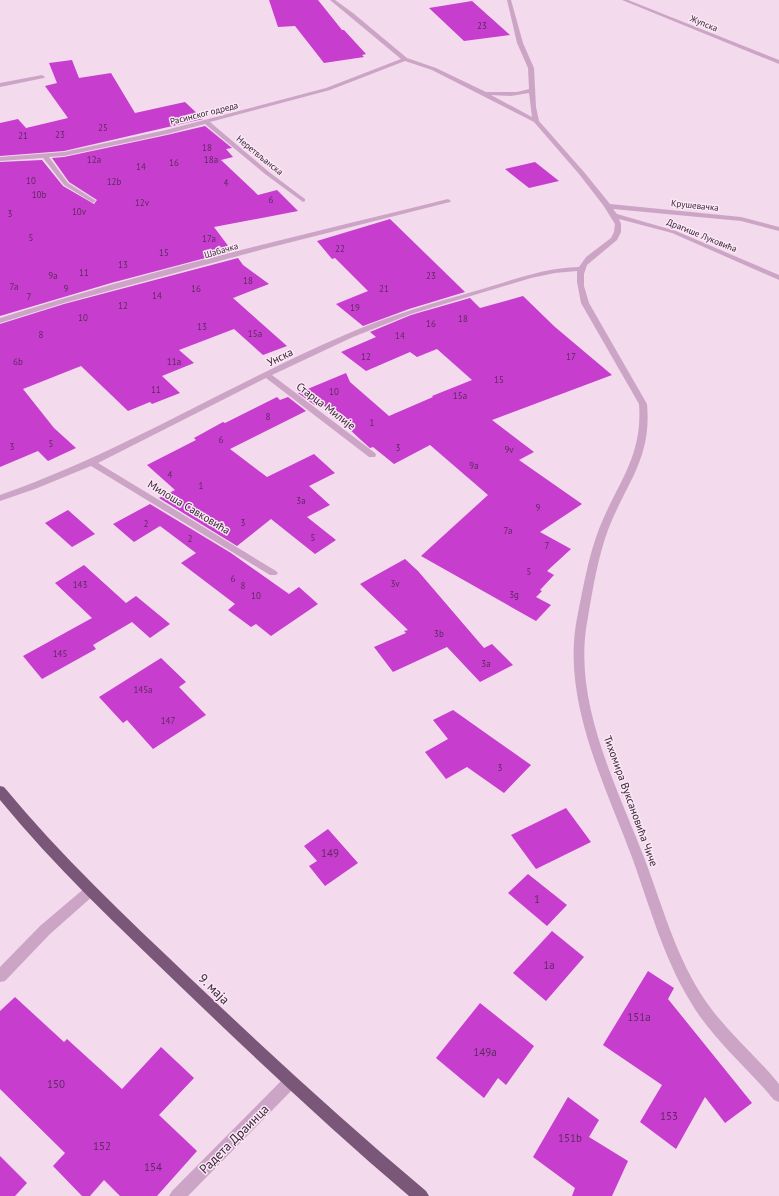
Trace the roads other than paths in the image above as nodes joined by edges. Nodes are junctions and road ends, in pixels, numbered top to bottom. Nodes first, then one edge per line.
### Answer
1 (332, 0) edge
2 (509, 0) edge
3 (624, 0) edge
4 (405, 59) junction
5 (779, 62) edge
6 (42, 77) dead end
7 (0, 85) edge
8 (533, 90) junction
9 (480, 92) junction
10 (536, 121) junction
11 (206, 122) junction
12 (45, 156) junction
13 (0, 159) edge
14 (303, 200) dead end
15 (93, 201) dead end
16 (448, 201) dead end
17 (607, 206) junction
18 (615, 216) junction
19 (779, 229) edge
20 (581, 269) junction
21 (779, 278) edge
22 (0, 321) edge
23 (267, 375) junction
24 (372, 455) dead end
25 (92, 462) junction
26 (0, 498) edge
27 (273, 573) dead end
28 (0, 791) edge
29 (90, 891) junction
30 (0, 976) edge
31 (290, 1082) junction
32 (774, 1083) edge
33 (779, 1095) edge
34 (419, 1195) edge
35 (177, 1196) edge

1 - 4 street
2 - 8 street
3 - 5 street, Жупска
4 - 9 street
4 - 11 street, Расинског одреда
6 - 7 street
8 - 9 street
8 - 10 street
9 - 10 street
10 - 17 street
11 - 12 street, Расинског одреда
11 - 14 street, Неретвљанска
12 - 13 street, Расинског одреда
12 - 15 street
16 - 22 street, Шабачка
17 - 18 street
17 - 19 street, Крушевачка
18 - 20 street
18 - 21 street, Драгише Луковића
20 - 23 street, Унска
20 - 32 street, Тихомира Вуксановића Чиче
23 - 24 street, Старца Милије
23 - 25 street, Унска
25 - 26 street, Унска
25 - 27 street, Милоша Савковића
28 - 29 main road, 9. маја
29 - 30 street
29 - 31 main road, 9. маја
31 - 34 main road, 9. маја
31 - 35 street, Радета Драинца
32 - 33 street, Тихомира Вуксановића Чиче

